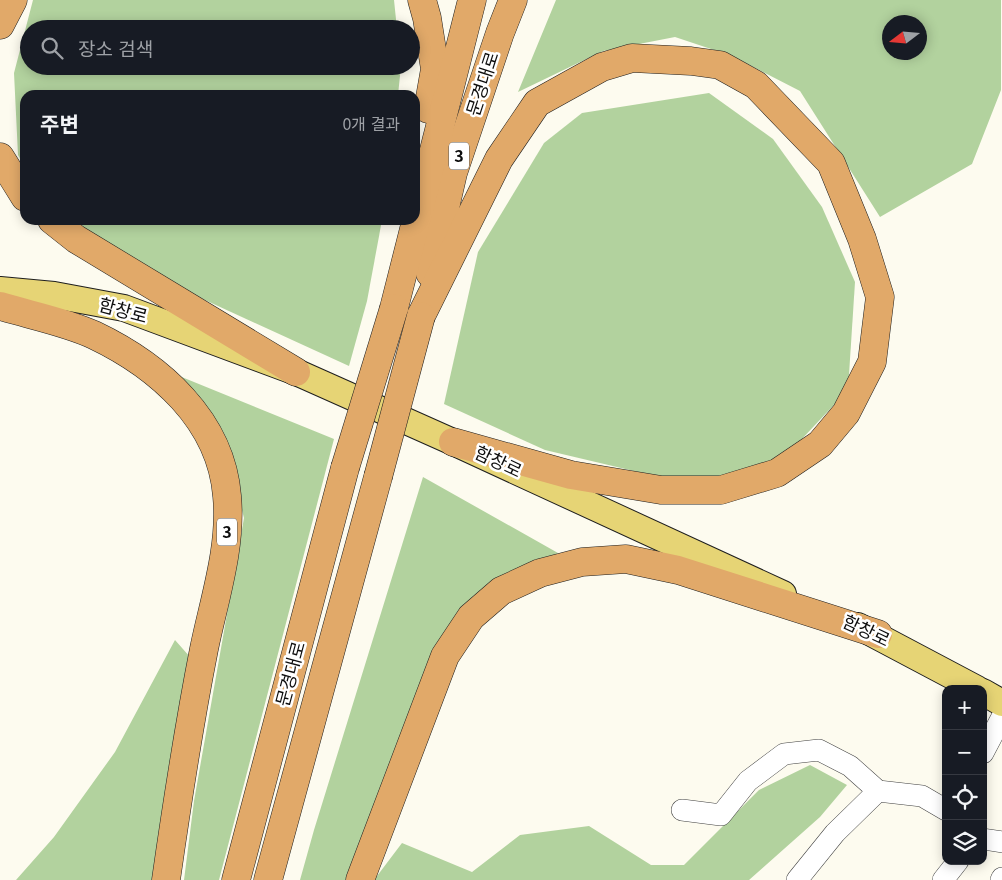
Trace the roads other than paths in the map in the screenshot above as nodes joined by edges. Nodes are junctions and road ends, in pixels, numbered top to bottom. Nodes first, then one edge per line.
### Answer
1 (13, 0) edge
2 (422, 0) edge
3 (472, 0) edge
4 (513, 0) edge
5 (0, 25) edge
6 (420, 156) edge
7 (0, 157) edge
8 (20, 189) edge
9 (420, 205) edge
10 (58, 225) edge
11 (408, 225) edge
12 (415, 225) edge
13 (0, 290) edge
14 (0, 306) edge
15 (394, 308) junction
16 (421, 316) junction
17 (296, 372) junction
18 (454, 442) junction
19 (878, 634) junction
20 (970, 685) edge
21 (987, 694) edge
22 (1002, 703) edge
23 (1002, 717) edge
24 (987, 745) edge
25 (878, 791) junction
26 (942, 808) edge
27 (682, 810) dead end
28 (987, 840) edge
29 (1002, 842) edge
30 (955, 865) edge
31 (166, 880) edge
32 (236, 880) edge
33 (268, 880) edge
34 (360, 880) edge
35 (797, 880) edge
36 (943, 880) edge

1 - 5 highway
2 - 6 highway
3 - 9 highway, 문경대로 / 3
4 - 16 highway, 문경대로 / 3
7 - 8 highway
10 - 17 highway
11 - 15 highway, 3
12 - 15 highway, 문경대로 / 3
13 - 17 main road, 함창로
14 - 31 highway, 3
15 - 32 highway, 문경대로 / 3, bridge
16 - 18 highway
16 - 33 highway, 문경대로 / 3, bridge
17 - 18 main road, 함창로
18 - 19 main road, 함창로
19 - 20 main road, 함창로
19 - 34 highway
21 - 22 main road
23 - 24 lane
25 - 26 lane
25 - 27 lane
25 - 35 lane
28 - 29 lane
30 - 36 lane

